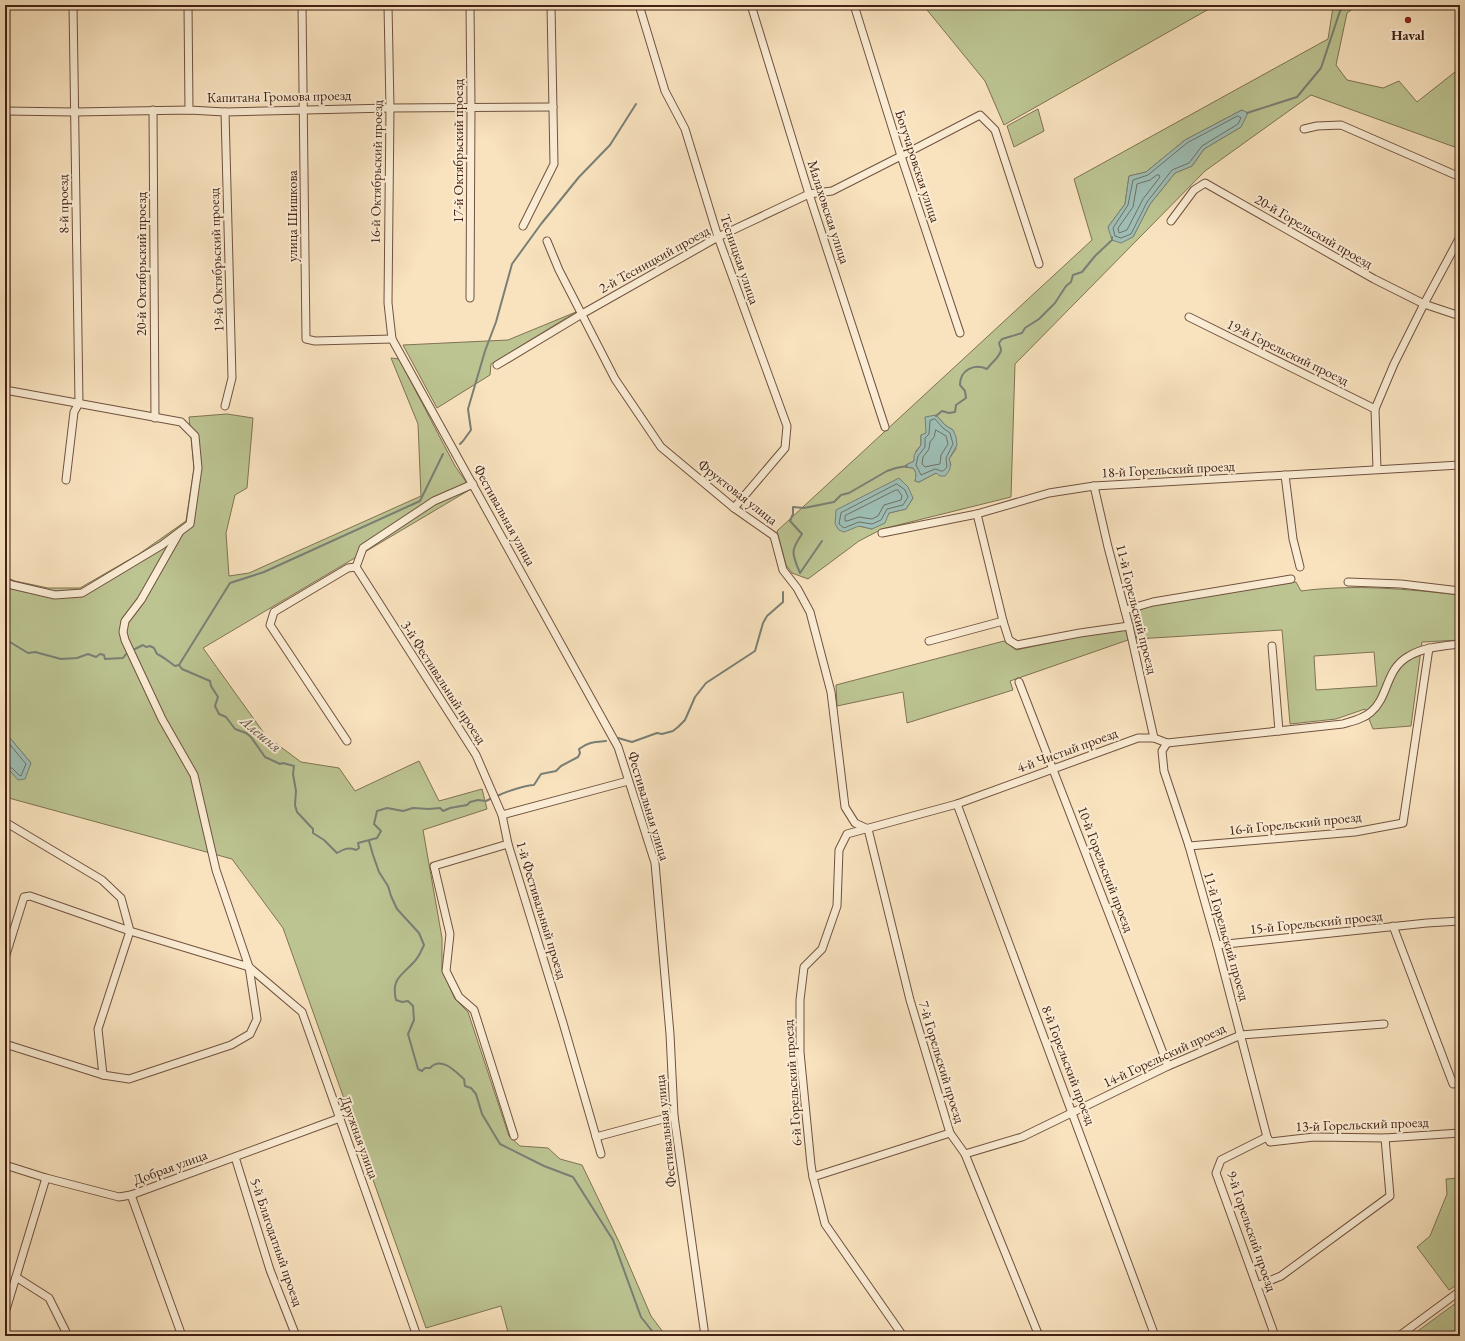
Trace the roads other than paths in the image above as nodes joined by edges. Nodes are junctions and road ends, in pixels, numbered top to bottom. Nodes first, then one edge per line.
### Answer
1 (73, 5) edge
2 (188, 5) edge
3 (302, 5) edge
4 (388, 5) edge
5 (470, 5) edge
6 (551, 5) edge
7 (639, 5) edge
8 (750, 5) edge
9 (854, 5) edge
10 (471, 107) junction
11 (552, 107) junction
12 (390, 108) junction
13 (153, 110) junction
14 (189, 110) junction
15 (304, 110) junction
16 (5, 111) edge
17 (74, 112) junction
18 (225, 112) junction
19 (1304, 129) dead end
20 (901, 156) junction
21 (1460, 177) edge
22 (809, 194) junction
23 (1171, 221) dead end
24 (523, 226) dead end
25 (718, 237) junction
26 (1460, 238) edge
27 (547, 241) dead end
28 (1039, 264) dead end
29 (470, 298) dead end
30 (1424, 304) junction
31 (582, 314) junction
32 (1460, 316) edge
33 (1189, 317) dead end
34 (960, 333) dead end
35 (392, 339) junction
36 (497, 365) dead end
37 (5, 390) edge
38 (79, 403) junction
39 (225, 406) dead end
40 (1375, 409) junction
41 (155, 418) junction
42 (885, 427) dead end
43 (1460, 465) edge
44 (1377, 469) junction
45 (1285, 475) junction
46 (66, 480) dead end
47 (474, 484) junction
48 (1094, 486) junction
49 (734, 508) junction
50 (977, 514) junction
51 (179, 533) junction
52 (882, 533) dead end
53 (356, 567) junction
54 (1300, 567) dead end
55 (1291, 579) dead end
56 (5, 582) edge
57 (1348, 582) dead end
58 (1460, 591) edge
59 (1125, 610) junction
60 (1003, 621) junction
61 (1129, 626) junction
62 (929, 641) dead end
63 (1460, 644) edge
64 (1272, 646) dead end
65 (1429, 648) junction
66 (1019, 682) dead end
67 (1279, 731) junction
68 (1154, 738) junction
69 (347, 740) dead end
70 (1167, 743) junction
71 (1054, 769) junction
72 (628, 781) junction
73 (957, 804) junction
74 (502, 815) junction
75 (5, 822) edge
76 (868, 829) junction
77 (508, 844) junction
78 (1188, 846) junction
79 (1460, 921) edge
80 (1393, 926) junction
81 (130, 931) junction
82 (1217, 945) junction
83 (5, 958) edge
84 (249, 967) junction
85 (1384, 1024) dead end
86 (1241, 1035) junction
87 (5, 1044) edge
88 (1168, 1066) junction
89 (103, 1075) junction
90 (1453, 1084) dead end
91 (1072, 1112) junction
92 (674, 1116) junction
93 (340, 1118) junction
94 (950, 1133) junction
95 (1460, 1133) edge
96 (514, 1136) dead end
97 (596, 1137) junction
98 (1267, 1137) junction
99 (1385, 1138) junction
100 (601, 1154) dead end
101 (965, 1154) junction
102 (235, 1157) junction
103 (5, 1165) edge
104 (812, 1177) junction
105 (46, 1178) junction
106 (131, 1195) junction
107 (16, 1277) junction
108 (1257, 1286) junction
109 (1460, 1291) edge
110 (5, 1313) edge
111 (68, 1336) edge
112 (182, 1336) edge
113 (296, 1336) edge
114 (417, 1336) edge
115 (704, 1336) edge
116 (904, 1336) edge
117 (1039, 1336) edge
118 (1155, 1336) edge
119 (1275, 1336) edge
120 (1399, 1336) edge

1 - 17 street, 8-й проезд
2 - 14 street
3 - 15 street, улица Шишкова
4 - 12 street, 16-й Октябрьский проезд
5 - 10 street, 17-й Октябрьский проезд
6 - 11 street
7 - 25 street, Тесницкая улица
8 - 22 street, Малаховская улица
9 - 20 street, Богучаровская улица
10 - 11 street, Капитана Громова проезд
10 - 12 street, Капитана Громова проезд
10 - 29 street, 17-й Октябрьский проезд
11 - 24 street
12 - 15 street, Капитана Громова проезд
12 - 35 street, 16-й Октябрьский проезд
13 - 14 street, Капитана Громова проезд
13 - 17 street, Капитана Громова проезд
13 - 41 street, 20-й Октябрьский проезд
14 - 18 street, Капитана Громова проезд
15 - 18 street, Капитана Громова проезд
15 - 35 street, улица Шишкова
16 - 17 street, Капитана Громова проезд
16 - 37 street
17 - 38 street, 8-й проезд
18 - 39 street, 19-й Октябрьский проезд
19 - 21 street
20 - 22 street, 2-й Тесницкий проезд
20 - 28 street, 2-й Тесницкий проезд
20 - 34 street, Богучаровская улица
22 - 25 street, 2-й Тесницкий проезд
22 - 42 street, Малаховская улица
23 - 30 street, 20-й Горельский проезд
25 - 31 street, 2-й Тесницкий проезд
25 - 49 street, Тесницкая улица
26 - 30 street
27 - 31 street, Фруктовая улица
30 - 32 street, 20-й Горельский проезд
30 - 40 street
31 - 36 street, 2-й Тесницкий проезд
31 - 49 street, Фруктовая улица
33 - 40 street, 19-й Горельский проезд
35 - 47 street, Фестивальная улица
37 - 38 street
38 - 41 street
38 - 46 street, 8-й проезд
40 - 44 street
41 - 51 street
43 - 44 street, 18-й Горельский проезд
44 - 45 street, 18-й Горельский проезд
45 - 48 street, 18-й Горельский проезд
45 - 54 street
47 - 53 street
47 - 72 street, Фестивальная улица
48 - 50 street, 18-й Горельский проезд
48 - 59 street, 11-й Горельский проезд
49 - 76 street, Фруктовая улица
50 - 52 street, 18-й Горельский проезд
50 - 60 street
51 - 56 street
51 - 84 street
53 - 69 street
53 - 74 street, 3-й Фестивальный проезд
55 - 59 street
57 - 58 street
59 - 61 street, 11-й Горельский проезд
60 - 61 street
60 - 62 street
61 - 68 street, 11-й Горельский проезд
63 - 65 street, 4-й Чистый проезд
64 - 67 street
65 - 67 street, 4-й Чистый проезд
65 - 78 street, 16-й Горельский проезд
66 - 71 street, 10-й Горельский проезд
67 - 70 street, 4-й Чистый проезд
68 - 70 street, 4-й Чистый проезд
68 - 71 street, 4-й Чистый проезд
70 - 78 street, 11-й Горельский проезд
71 - 73 street, 4-й Чистый проезд
71 - 88 street, 10-й Горельский проезд
72 - 74 street
72 - 92 street, Фестивальная улица
73 - 76 street, 4-й Чистый проезд
73 - 91 street, 8-й Горельский проезд
74 - 77 street, 1-й Фестивальный проезд
75 - 81 street
76 - 94 street, 7-й Горельский проезд
76 - 104 street, 6-й Горельский проезд
77 - 96 street
77 - 97 street, 1-й Фестивальный проезд
78 - 82 street, 11-й Горельский проезд
79 - 80 street, 15-й Горельский проезд
80 - 82 street, 15-й Горельский проезд
80 - 90 street, 15-й Горельский проезд
81 - 83 street
81 - 84 street
81 - 89 street
82 - 86 street, 11-й Горельский проезд
84 - 89 street
84 - 93 street, Дружная улица
85 - 86 street, 14-й Горельский проезд
86 - 88 street, 14-й Горельский проезд
86 - 98 street, 11-й Горельский проезд
87 - 89 street
88 - 91 street, 14-й Горельский проезд
91 - 101 street, 14-й Горельский проезд
91 - 118 street, 8-й Горельский проезд
92 - 97 street
92 - 115 street, Фестивальная улица
93 - 102 street, Добрая улица
93 - 114 street, Дружная улица
94 - 101 street, 7-й Горельский проезд
94 - 104 street
95 - 99 street, 13-й Горельский проезд
97 - 100 street, 1-й Фестивальный проезд
98 - 99 street, 13-й Горельский проезд
98 - 108 street, 9-й Горельский проезд
99 - 108 street
101 - 117 street, 7-й Горельский проезд
102 - 106 street, Добрая улица
102 - 113 street, 5-й Благодатный проезд
103 - 105 street, Добрая улица
104 - 116 street, 6-й Горельский проезд
105 - 106 street, Добрая улица
105 - 107 street
106 - 112 street
107 - 110 street
107 - 111 street
108 - 119 street, 9-й Горельский проезд
109 - 120 street

